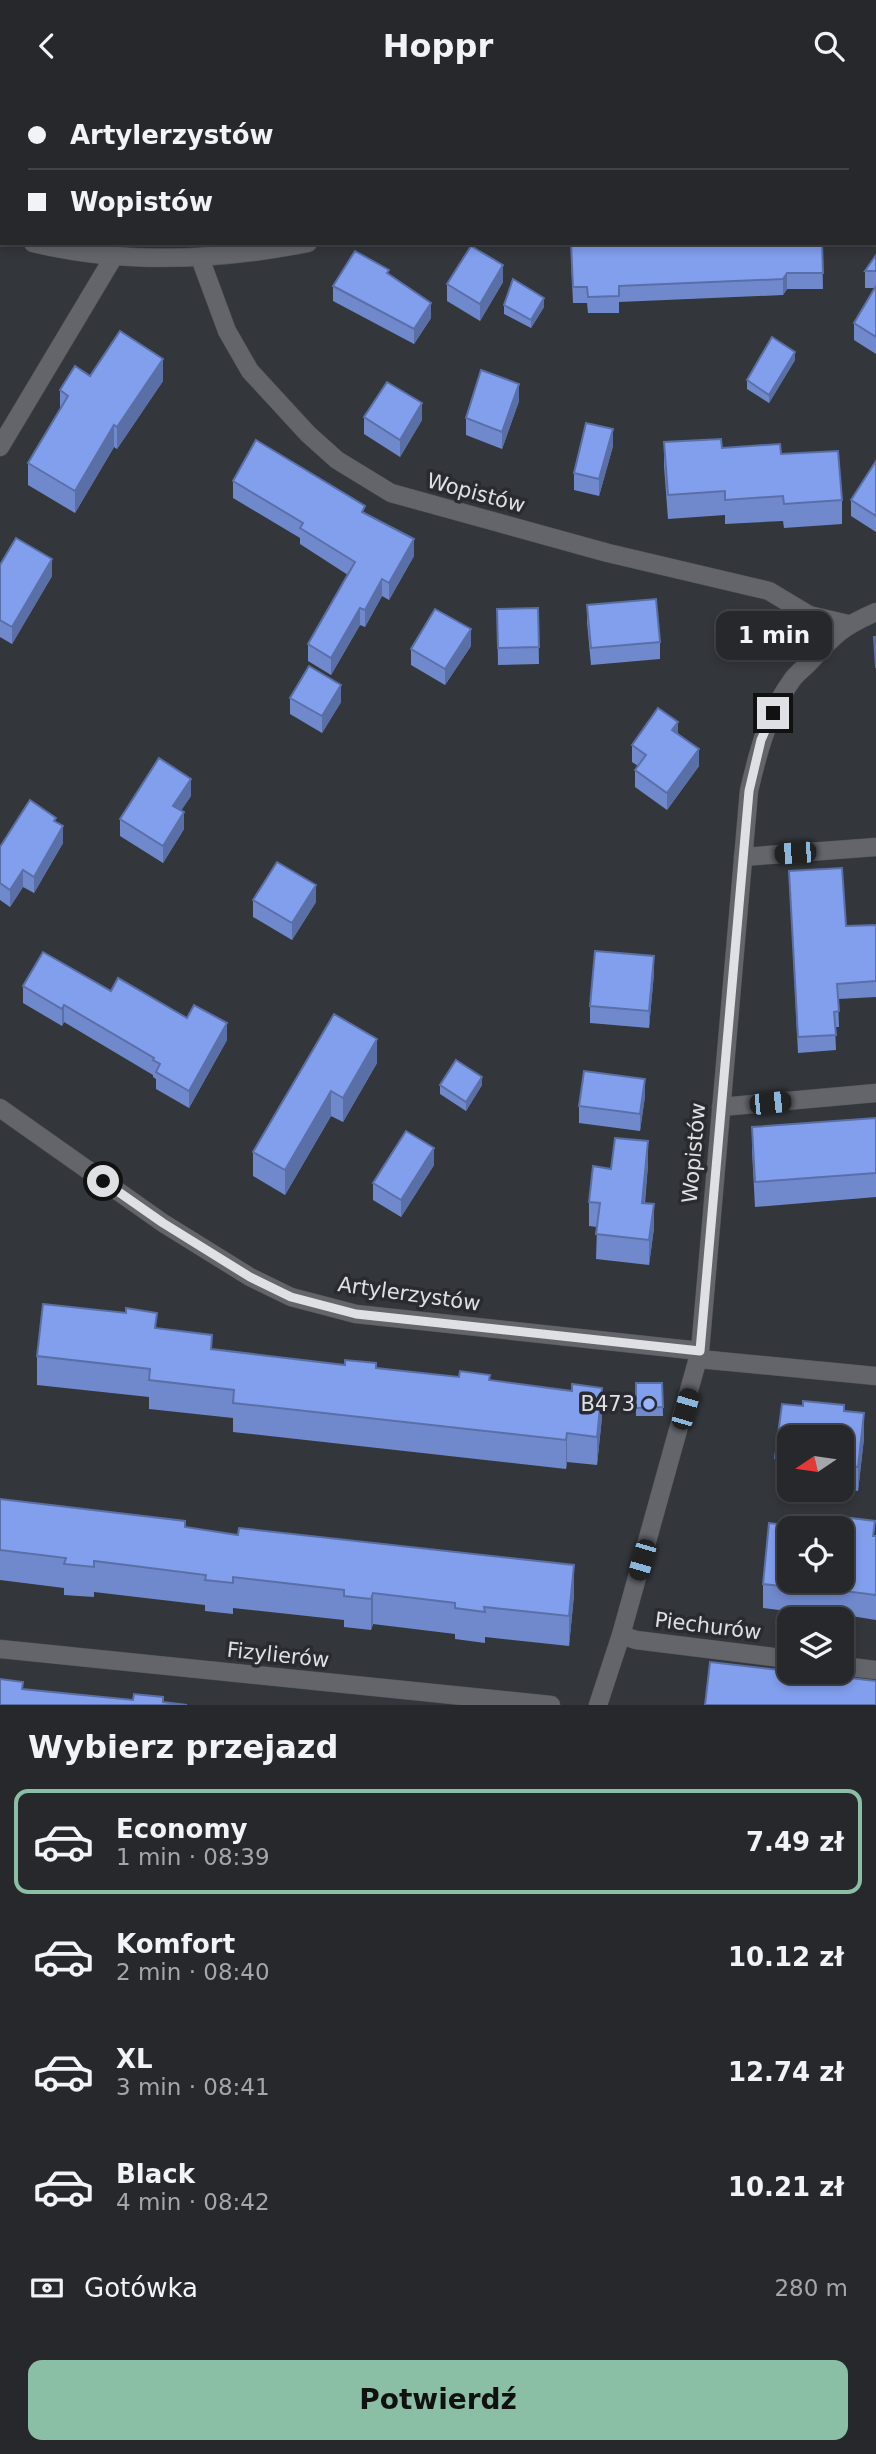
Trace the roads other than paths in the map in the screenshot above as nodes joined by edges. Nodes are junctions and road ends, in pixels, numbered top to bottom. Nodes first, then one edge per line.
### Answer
1 (44, 245) edge
2 (298, 245) edge
3 (113, 258) junction
4 (200, 258) junction
5 (0, 447) edge
6 (876, 612) edge
7 (848, 624) junction
8 (876, 847) edge
9 (743, 857) junction
10 (876, 1093) edge
11 (721, 1107) junction
12 (0, 1108) edge
13 (699, 1355) junction
14 (876, 1376) edge
15 (621, 1635) junction
16 (0, 1650) edge
17 (777, 1658) edge
18 (854, 1667) edge
19 (876, 1670) edge
20 (551, 1705) edge
21 (598, 1705) edge

1 - 3 street
2 - 4 street
3 - 4 street
3 - 5 street
4 - 7 street, Wopistów
6 - 7 street, Wopistów
7 - 9 street, Wopistów
8 - 9 street
9 - 11 street, Wopistów
10 - 11 street
11 - 13 street, Wopistów
12 - 13 street, Artylerzystów
13 - 14 street, Artylerzystów
13 - 15 street, Wopistów
15 - 17 street, Piechurów
15 - 21 street, Wopistów
16 - 20 street, Fizylierów
18 - 19 street

